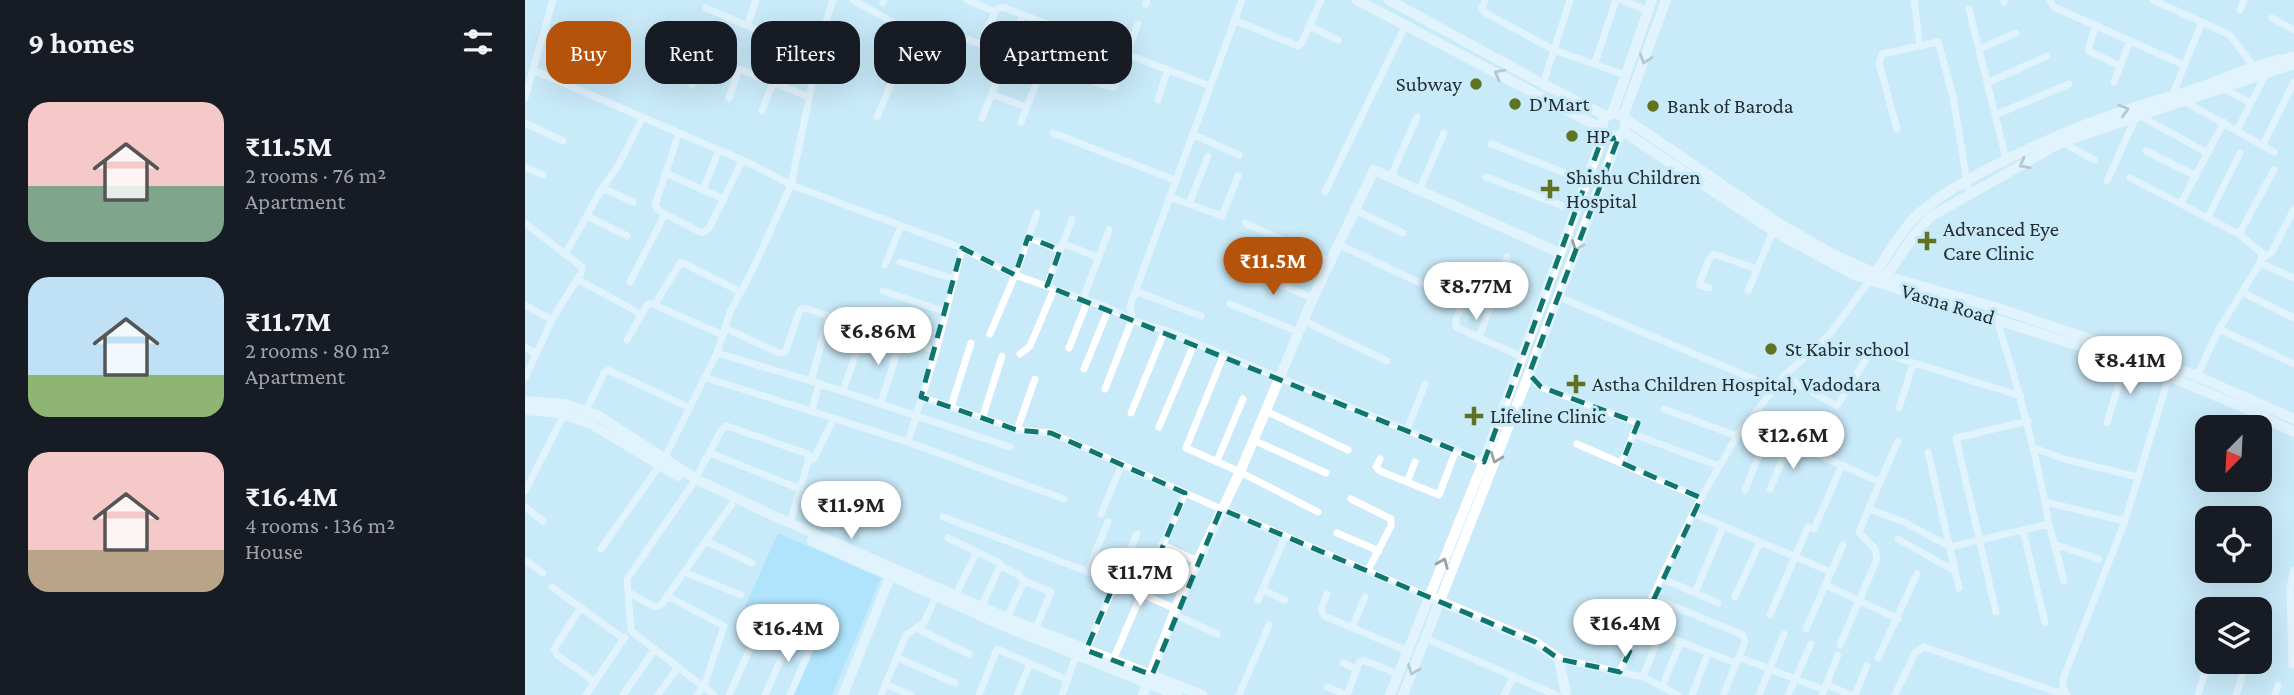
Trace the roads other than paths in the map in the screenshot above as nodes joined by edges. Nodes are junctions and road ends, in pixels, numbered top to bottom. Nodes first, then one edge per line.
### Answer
1 (553, 0) edge
2 (756, 0) edge
3 (833, 0) edge
4 (853, 0) edge
5 (967, 0) edge
6 (1242, 0) edge
7 (1321, 0) edge
8 (1357, 0) edge
9 (1389, 0) edge
10 (1485, 0) edge
11 (1570, 0) edge
12 (1616, 0) edge
13 (1622, 0) edge
14 (1666, 0) edge
15 (1914, 0) edge
16 (2050, 0) edge
17 (2153, 0) edge
18 (2244, 0) edge
19 (1650, 5) edge
20 (706, 8) dead end
21 (1969, 9) dead end
22 (2239, 10) dead end
23 (995, 12) junction
24 (1023, 15) junction
25 (2272, 18) dead end
26 (1234, 20) junction
27 (827, 21) edge
28 (890, 21) edge
29 (1039, 21) edge
30 (2202, 22) junction
31 (1138, 24) dead end
32 (1406, 24) junction
33 (747, 26) junction
34 (1309, 26) junction
35 (2096, 26) junction
36 (751, 28) edge
37 (2294, 30) edge
38 (2016, 33) dead end
39 (966, 39) edge
40 (1132, 39) edge
41 (1338, 40) dead end
42 (2130, 41) junction
43 (1920, 46) junction
44 (1979, 49) junction
45 (1554, 50) junction
46 (1132, 56) edge
47 (2047, 56) dead end
48 (2294, 57) edge
49 (1595, 63) junction
50 (2294, 64) edge
51 (2184, 65) junction
52 (2120, 66) junction
53 (2255, 67) junction
54 (739, 69) joint
55 (1168, 69) junction
56 (533, 70) junction
57 (2267, 72) junction
58 (751, 74) edge
59 (1625, 75) junction
60 (2114, 82) dead end
61 (2294, 82) edge
62 (1987, 83) junction
63 (773, 84) edge
64 (776, 84) edge
65 (812, 84) edge
66 (891, 84) edge
67 (1036, 84) edge
68 (1543, 84) junction
69 (2069, 84) dead end
70 (527, 86) edge
71 (1210, 86) junction
72 (2222, 88) junction
73 (991, 94) junction
74 (809, 97) junction
75 (525, 98) edge
76 (729, 98) dead end
77 (2178, 98) junction
78 (1158, 100) dead end
79 (2251, 103) junction
80 (1027, 107) junction
81 (762, 111) dead end
82 (1995, 115) junction
83 (643, 117) junction
84 (877, 117) dead end
85 (1417, 117) dead end
86 (2138, 117) junction
87 (982, 118) dead end
88 (1021, 122) dead end
89 (1618, 122) junction
90 (2224, 122) junction
91 (525, 123) edge
92 (1897, 129) dead end
93 (2237, 130) junction
94 (1603, 131) junction
95 (679, 133) junction
96 (1053, 133) dead end
97 (1444, 133) dead end
98 (1192, 134) junction
99 (563, 141) dead end
100 (2062, 142) junction
101 (1491, 144) dead end
102 (2263, 145) junction
103 (719, 150) junction
104 (2146, 151) dead end
105 (2274, 152) dead end
106 (2208, 153) junction
107 (2240, 153) dead end
108 (1239, 155) dead end
109 (1208, 156) dead end
110 (2006, 159) junction
111 (742, 160) junction
112 (2094, 160) dead end
113 (525, 167) edge
114 (2274, 170) dead end
115 (665, 173) junction
116 (543, 175) dead end
117 (1238, 176) dead end
118 (1391, 176) junction
119 (2196, 176) junction
120 (1486, 177) dead end
121 (2130, 178) dead end
122 (1175, 180) junction
123 (1966, 181) junction
124 (2106, 181) dead end
125 (1587, 182) junction
126 (791, 185) junction
127 (1715, 187) junction
128 (601, 190) junction
129 (703, 190) junction
130 (1419, 191) junction
131 (1325, 192) dead end
132 (1969, 194) junction
133 (1169, 197) junction
134 (724, 199) junction
135 (633, 202) dead end
136 (2181, 203) junction
137 (1189, 205) junction
138 (2294, 209) edge
139 (1356, 210) junction
140 (1576, 211) junction
141 (1037, 213) dead end
142 (665, 214) junction
143 (587, 216) junction
144 (2208, 217) junction
145 (1072, 219) dead end
146 (525, 223) edge
147 (1245, 223) dead end
148 (901, 226) junction
149 (1109, 230) dead end
150 (1773, 231) junction
151 (1403, 233) dead end
152 (2239, 234) junction
153 (627, 236) dead end
154 (1028, 237) junction
155 (1340, 245) junction
156 (1061, 246) junction
157 (962, 248) junction
158 (566, 253) junction
159 (1559, 253) junction
160 (1507, 257) dead end
161 (1099, 258) junction
162 (2261, 261) junction
163 (900, 262) dead end
164 (1331, 262) junction
165 (885, 265) dead end
166 (1477, 268) dead end
167 (1243, 269) dead end
168 (1757, 269) junction
169 (1015, 275) junction
170 (2294, 278) edge
171 (577, 279) junction
172 (954, 279) junction
173 (1875, 280) junction
174 (630, 282) dead end
175 (1420, 283) dead end
176 (1051, 287) junction
177 (1709, 288) dead end
178 (883, 290) dead end
179 (1135, 291) junction
180 (1748, 291) dead end
181 (741, 292) junction
182 (2242, 292) junction
183 (1559, 297) junction
184 (1313, 299) junction
185 (1086, 300) junction
186 (655, 304) junction
187 (1230, 304) dead end
188 (525, 305) edge
189 (1109, 308) junction
190 (946, 312) junction
191 (641, 314) junction
192 (1201, 316) dead end
193 (828, 318) junction
194 (2294, 318) edge
195 (1997, 319) junction
196 (552, 320) junction
197 (1132, 320) junction
198 (865, 327) junction
199 (1301, 327) junction
200 (2219, 329) junction
201 (1165, 330) junction
202 (724, 331) junction
203 (990, 334) dead end
204 (1479, 338) junction
205 (627, 340) dead end
206 (901, 340) junction
207 (1195, 342) junction
208 (971, 343) dead end
209 (525, 347) edge
210 (1069, 348) dead end
211 (936, 351) junction
212 (717, 353) junction
213 (536, 354) junction
214 (1020, 354) dead end
215 (1224, 354) junction
216 (1002, 356) dead end
217 (1522, 357) junction
218 (2126, 360) junction
219 (1387, 361) dead end
220 (1913, 363) junction
221 (2294, 364) edge
222 (1084, 369) dead end
223 (1529, 374) junction
224 (1784, 376) junction
225 (2169, 376) junction
226 (703, 377) junction
227 (1280, 377) junction
228 (525, 378) edge
229 (1035, 379) dead end
230 (2195, 381) junction
231 (815, 382) junction
232 (1425, 384) dead end
233 (1775, 388) junction
234 (1105, 389) dead end
235 (843, 391) junction
236 (2021, 396) junction
237 (921, 397) junction
238 (1243, 399) dead end
239 (525, 401) edge
240 (881, 403) junction
241 (688, 407) junction
242 (951, 407) junction
243 (1899, 408) dead end
244 (1664, 409) dead end
245 (525, 410) edge
246 (567, 410) junction
247 (586, 411) junction
248 (812, 411) junction
249 (1265, 411) junction
250 (1131, 413) dead end
251 (916, 415) junction
252 (834, 418) junction
253 (982, 419) junction
254 (2294, 419) edge
255 (2028, 421) junction
256 (2107, 423) dead end
257 (1748, 424) junction
258 (1159, 426) dead end
259 (1017, 430) junction
260 (1406, 430) junction
261 (2294, 432) edge
262 (1768, 433) junction
263 (1633, 434) junction
264 (1737, 436) junction
265 (1253, 440) junction
266 (1898, 441) dead end
267 (908, 442) junction
268 (1790, 442) junction
269 (1577, 444) dead end
270 (1010, 447) dead end
271 (2034, 448) junction
272 (1348, 450) dead end
273 (1456, 450) junction
274 (1927, 452) dead end
275 (709, 453) junction
276 (1380, 459) dead end
277 (813, 460) dead end
278 (1217, 461) junction
279 (1483, 461) junction
280 (662, 462) junction
281 (1415, 462) dead end
282 (1622, 463) junction
283 (1122, 464) junction
284 (1720, 466) junction
285 (1842, 466) junction
286 (1240, 472) junction
287 (1326, 473) dead end
288 (2138, 477) junction
289 (694, 482) junction
290 (1407, 482) junction
291 (1880, 482) junction
292 (800, 489) junction
293 (1770, 489) dead end
294 (1745, 490) dead end
295 (525, 491) edge
296 (1185, 493) junction
297 (1701, 498) junction
298 (1064, 499) dead end
299 (1351, 499) dead end
300 (2045, 502) junction
301 (732, 503) junction
302 (525, 507) edge
303 (1221, 509) junction
304 (1869, 509) junction
305 (1318, 512) dead end
306 (1101, 514) dead end
307 (1695, 514) junction
308 (943, 517) dead end
309 (544, 521) dead end
310 (2125, 521) junction
311 (1108, 522) dead end
312 (790, 523) junction
313 (2049, 524) junction
314 (1723, 527) junction
315 (2024, 530) junction
316 (1337, 533) dead end
317 (1137, 534) dead end
318 (1285, 537) junction
319 (948, 538) dead end
320 (1898, 539) dead end
321 (1981, 539) junction
322 (706, 541) junction
323 (1761, 542) junction
324 (1161, 544) junction
325 (2054, 544) junction
326 (1843, 545) dead end
327 (1949, 547) junction
328 (601, 549) dead end
329 (1379, 551) junction
330 (977, 552) junction
331 (1797, 556) junction
332 (2099, 559) dead end
333 (525, 560) edge
334 (1197, 561) junction
335 (752, 563) dead end
336 (1000, 566) junction
337 (1368, 570) junction
338 (2294, 570) edge
339 (1955, 571) junction
340 (684, 572) junction
341 (1087, 572) junction
342 (1831, 572) junction
343 (543, 573) dead end
344 (1917, 574) dead end
345 (890, 576) junction
346 (1661, 578) junction
347 (1024, 581) junction
348 (2064, 581) dead end
349 (1115, 582) junction
350 (1826, 585) junction
351 (552, 587) dead end
352 (1959, 588) dead end
353 (1262, 590) junction
354 (628, 592) junction
355 (938, 593) junction
356 (1695, 593) junction
357 (1143, 594) junction
358 (1327, 594) dead end
359 (741, 595) dead end
360 (667, 596) junction
361 (955, 596) junction
362 (1364, 597) dead end
363 (1652, 597) junction
364 (1735, 597) dead end
365 (1435, 599) junction
366 (1258, 600) dead end
367 (1286, 600) dead end
368 (1859, 600) junction
369 (1718, 603) dead end
370 (581, 607) junction
371 (981, 607) junction
372 (1996, 611) dead end
373 (1175, 612) junction
374 (1595, 612) dead end
375 (1770, 615) dead end
376 (1007, 618) junction
377 (1898, 619) junction
378 (2045, 623) dead end
379 (1269, 625) dead end
380 (631, 628) junction
381 (916, 628) junction
382 (1352, 628) junction
383 (1638, 628) junction
384 (1807, 629) dead end
385 (1035, 630) junction
386 (757, 634) dead end
387 (1217, 634) dead end
388 (1660, 634) junction
389 (1784, 634) dead end
390 (791, 637) dead end
391 (1425, 638) junction
392 (624, 639) junction
393 (1680, 643) junction
394 (1811, 644) dead end
395 (812, 645) dead end
396 (1840, 645) dead end
397 (655, 649) junction
398 (1080, 651) junction
399 (1408, 651) junction
400 (1708, 653) junction
401 (969, 654) dead end
402 (1838, 655) dead end
403 (898, 658) junction
404 (1878, 658) dead end
405 (1559, 659) junction
406 (1113, 660) junction
407 (1737, 660) junction
408 (1343, 663) dead end
409 (1030, 664) junction
410 (2292, 665) dead end
411 (1867, 666) dead end
412 (678, 667) junction
413 (1357, 668) junction
414 (1769, 668) junction
415 (1620, 672) junction
416 (1398, 674) junction
417 (2204, 674) edge
418 (2243, 674) edge
419 (1514, 676) junction
420 (1643, 677) junction
421 (1796, 679) junction
422 (1067, 680) junction
423 (595, 682) junction
424 (955, 683) dead end
425 (885, 684) junction
426 (1147, 685) edge
427 (2278, 685) dead end
428 (704, 686) junction
429 (1327, 687) dead end
430 (1663, 687) junction
431 (1824, 690) edge
432 (1724, 693) dead end
433 (1673, 694) edge
434 (586, 695) edge
435 (623, 695) edge
436 (658, 695) edge
437 (697, 695) edge
438 (715, 695) edge
439 (729, 695) edge
440 (765, 695) edge
441 (790, 695) edge
442 (843, 695) edge
443 (881, 695) edge
444 (911, 695) edge
445 (979, 695) edge
446 (1017, 695) edge
447 (1062, 695) edge
448 (1177, 695) edge
449 (1202, 695) edge
450 (1239, 695) edge
451 (1347, 695) edge
452 (1390, 695) edge
453 (1403, 695) edge
454 (1504, 695) edge
455 (1556, 695) edge
456 (1566, 695) edge
457 (1692, 695) edge
458 (1759, 695) edge
459 (1788, 695) edge
460 (1852, 695) edge
461 (1895, 695) edge
462 (2067, 695) edge
463 (2198, 695) edge
464 (2235, 695) edge
465 (2275, 695) edge

1 - 56 street
2 - 33 street
3 - 27 street
4 - 28 street
5 - 23 street
6 - 26 street
7 - 34 street
8 - 32 street
9 - 68 street, Vasna Road
10 - 45 street
11 - 45 street
12 - 49 street
13 - 19 street
14 -> 89 street
15 - 43 street
16 - 35 street
17 - 30 street
18 - 22 street
19 - 59 street
20 - 33 street
21 - 44 street
23 - 24 street
23 - 39 street
24 - 29 street
24 - 73 street
25 - 37 street
26 - 34 street
26 - 71 street
30 - 51 street
30 - 53 street
31 - 40 street
94 -> 32 street
32 - 131 street
33 - 36 street
34 - 41 street
35 - 42 street
35 - 52 street
38 - 44 street
42 - 51 street
42 - 52 street
43 - 92 street
43 - 123 street
44 - 62 street
45 - 49 street
45 - 68 street
46 - 55 street
47 - 62 street
48 - 53 street
49 - 59 street
50 - 57 street
51 - 77 street
52 - 60 street
53 - 77 street
54 - 58 street
54 - 76 street
55 - 71 street
55 - 78 street
56 - 70 street
56 - 83 street
57 - 72 street
57 - 79 street
59 - 89 street
61 - 102 street
62 - 82 street
63 - 81 street
64 - 74 street
65 - 74 street
66 - 84 street
67 - 80 street
68 - 89 street, Vasna Road
69 - 82 street
70 - 75 street
71 - 98 street
72 - 77 street
72 - 79 street
73 - 80 street
73 - 87 street
74 - 126 street
77 - 86 street
77 - 90 street
110 -> 77 street
79 - 93 street
80 - 88 street
82 - 110 street
83 - 95 street
83 - 128 street
85 - 118 street
86 - 100 street
86 - 106 street
86 - 124 street
89 - 94 street
89 - 94 street
89 - 127 street, Vasna Road
89 -> 183 street
90 - 93 street
90 - 106 street
91 - 99 street
93 - 102 street
94 - 125 street
95 - 103 street
95 - 115 street
96 - 122 street
97 - 130 street
98 - 108 street
98 - 122 street
100 - 112 street
100 -> 132 street
101 - 125 street
102 - 105 street
103 - 111 street
103 - 129 street
104 - 119 street
106 - 119 street
107 - 144 street
109 - 137 street
110 - 123 street
111 - 126 street
111 - 134 street
113 - 116 street
114 - 152 street
115 - 129 street
115 - 142 street
117 - 137 street
118 - 130 street
118 - 139 street
119 - 136 street
120 - 140 street
121 - 136 street
122 - 133 street
123 - 132 street
123 - 173 street
125 - 140 street
126 - 148 street
126 - 181 street
127 - 150 street, Vasna Road
127 - 173 street, Vasna Road
128 - 135 street
128 - 143 street
129 - 134 street
130 - 159 street
132 - 173 street
133 - 137 street
133 - 179 street
134 - 142 street
136 - 144 street
138 - 162 street
139 - 151 street
139 - 155 street
140 - 159 street
141 - 154 street
142 - 174 street
143 - 153 street
143 - 158 street
144 - 152 street
145 - 156 street
146 - 158 street
147 - 164 street
148 - 157 street
148 - 165 street
149 - 161 street
150 - 168 street
150 - 173 street, Vasna Road
152 - 162 street
154 - 156 street
154 - 169 street
155 - 164 street
155 - 175 street
156 - 161 street
156 - 176 street
157 - 169 street
157 - 172 street
158 - 171 street
159 - 217 street
160 - 204 street
161 - 185 street
162 - 170 street
162 - 182 street
163 - 172 street
164 - 184 street
166 - 204 street
167 - 184 street
168 - 177 street
168 - 180 street
169 - 176 street
169 - 203 street
171 - 191 street
171 - 196 street
172 - 190 street
173 - 195 street, Vasna Road
173 - 224 street
173 - 230 street, Vasna Road
176 - 185 street
176 - 214 street
178 - 190 street
179 - 192 street
179 - 197 street
181 - 186 street
181 - 202 street
182 - 194 street
182 - 200 street
183 - 223 street
183 - 233 street
184 - 199 street
185 - 189 street
185 - 210 street
186 - 191 street
186 - 202 street
187 - 199 street
188 - 196 street
189 - 197 street
189 - 222 street
190 - 211 street
191 - 205 street
193 - 198 street
193 - 202 street
193 - 231 street
195 - 218 street, Vasna Road
195 - 236 street
196 - 213 street
197 - 201 street
197 - 234 street
198 - 206 street
198 - 235 street
199 - 219 street
199 - 227 street
200 - 221 street
200 - 230 street
201 - 207 street
201 - 250 street
202 - 212 street
204 - 217 street
206 - 211 street
206 - 240 street
207 - 215 street
207 - 258 street
208 - 242 street
209 - 213 street
211 - 237 street
212 - 226 street
212 - 231 street
213 - 228 street
215 - 227 street
215 - 278 street
216 - 253 street
217 - 279 street
218 - 225 street, Vasna Road
218 - 256 street
220 - 224 street
220 - 236 street
220 - 243 street
223 - 263 street
223 -> 365 street
224 - 233 street
225 - 230 street, Vasna Road
225 - 288 street
226 - 241 street
226 - 248 street
227 - 249 street
227 - 260 street
229 - 259 street
230 - 254 street, Vasna Road
230 - 261 street, Vasna Road
231 - 235 street
231 - 248 street
232 - 260 street
233 - 257 street
235 - 240 street
236 - 255 street
237 - 242 street
237 - 251 street
238 - 278 street
239 - 246 street
240 - 251 street
241 - 247 street
241 - 280 street
242 - 253 street
244 - 264 street
245 - 246 street
246 - 247 street
246 - 280 street
246 - 295 street
247 - 280 street
248 - 252 street
249 - 265 street
249 - 272 street
251 - 267 street
251 - 270 street
252 - 267 street
252 - 277 street
253 - 259 street
255 - 271 street
255 - 321 street
257 - 262 street
257 - 264 street
259 - 283 street
260 - 273 street
262 - 268 street
262 - 294 street
263 - 282 street
263 - 284 street
264 - 284 street
265 - 286 street
265 - 287 street
266 - 291 street
267 - 298 street
268 - 285 street
268 - 293 street
269 - 282 street
271 - 288 street
271 - 300 street
273 - 279 street
273 - 290 street
274 - 327 street
275 - 289 street
275 - 292 street
275 - 292 street
276 - 290 street
278 - 286 street
365 -> 279 street
280 - 289 street
280 - 328 street
281 - 290 street
282 - 297 street
283 - 296 street
283 - 306 street
284 - 297 street
285 - 291 street
285 - 331 street
286 - 303 street
286 - 305 street
288 - 310 street
289 - 301 street
289 - 312 street
289 - 354 street
291 - 304 street
292 - 312 street
296 - 303 street
296 - 324 street
297 - 307 street
299 - 329 street
300 - 310 street
300 - 313 street
301 - 322 street
301 - 345 street
302 - 309 street
303 - 318 street
303 - 334 street
304 - 327 street
304 - 368 street
307 - 314 street
307 - 346 street
308 - 341 street
310 - 462 street
311 - 341 street
312 - 355 street
313 - 315 street
313 - 325 street
314 - 323 street
314 - 356 street
315 - 321 street
315 - 378 street
316 - 329 street
317 - 349 street
318 - 337 street
318 - 353 street
319 - 330 street
320 - 339 street
321 - 327 street
321 - 372 street
322 - 335 street
322 - 340 street
323 - 331 street
323 - 364 street
324 - 334 street
324 - 357 street
325 - 332 street
325 - 348 street
326 - 342 street
327 - 339 street
329 - 337 street
330 - 336 street
330 - 361 street
331 - 342 street
331 - 375 street
333 - 343 street
334 - 373 street
336 - 347 street
336 - 371 street
337 - 365 street
338 - 410 street
339 - 352 street
340 - 359 street
340 - 360 street
341 - 349 street
342 - 350 street
344 - 377 street
345 - 355 street
345 - 442 street
346 - 356 street
346 - 363 street
347 - 376 street
347 - 385 street
349 - 357 street
349 - 398 street
350 - 368 street
350 - 384 street
351 - 370 street
353 - 366 street
353 - 367 street
354 - 360 street
354 - 380 street
355 - 361 street
355 - 381 street
355 - 398 street
356 - 369 street
357 - 373 street
357 - 406 street
358 - 382 street
360 - 428 street
361 - 371 street
362 - 382 street
363 - 383 street
363 - 407 street
365 - 391 street
365 - 399 street
365 - 405 street
368 - 377 street
368 - 396 street
370 - 392 street
370 - 423 street
371 - 376 street
373 - 387 street
373 - 426 street
374 - 383 street
376 - 385 street
377 - 404 street
379 - 450 street
380 - 392 street
380 - 397 street
381 - 401 street
381 - 403 street
382 - 399 street
383 - 388 street
383 - 415 street
385 - 398 street
386 - 439 street
388 - 393 street
388 - 420 street
389 - 414 street
390 - 440 street
391 - 419 street
391 -> 453 street
392 - 423 street
393 - 400 street
393 - 430 street
394 - 421 street
395 - 441 street
397 - 412 street
397 - 435 street
398 - 406 street
398 - 422 street
398 - 426 street
399 - 416 street
400 - 407 street
400 - 457 street
402 - 431 street
403 - 424 street
403 - 425 street
405 - 415 street
405 - 456 street
406 - 426 street
407 - 414 street
407 - 432 street
408 - 413 street
409 - 422 street
409 - 445 street
409 - 446 street
411 - 460 street
412 - 428 street
412 - 436 street
413 - 416 street
413 - 451 street
414 - 421 street
414 - 458 street
415 - 420 street
416 - 452 street
417 - 463 street
418 - 464 street
419 - 454 street
419 - 455 street
420 - 430 street
421 - 431 street
421 - 459 street
422 - 447 street
423 - 434 street
425 - 443 street
425 - 444 street
426 - 448 street
426 - 449 street
427 - 465 street
428 - 437 street
428 - 438 street
429 - 451 street
430 - 433 street
431 - 460 street
461 - 462 street

